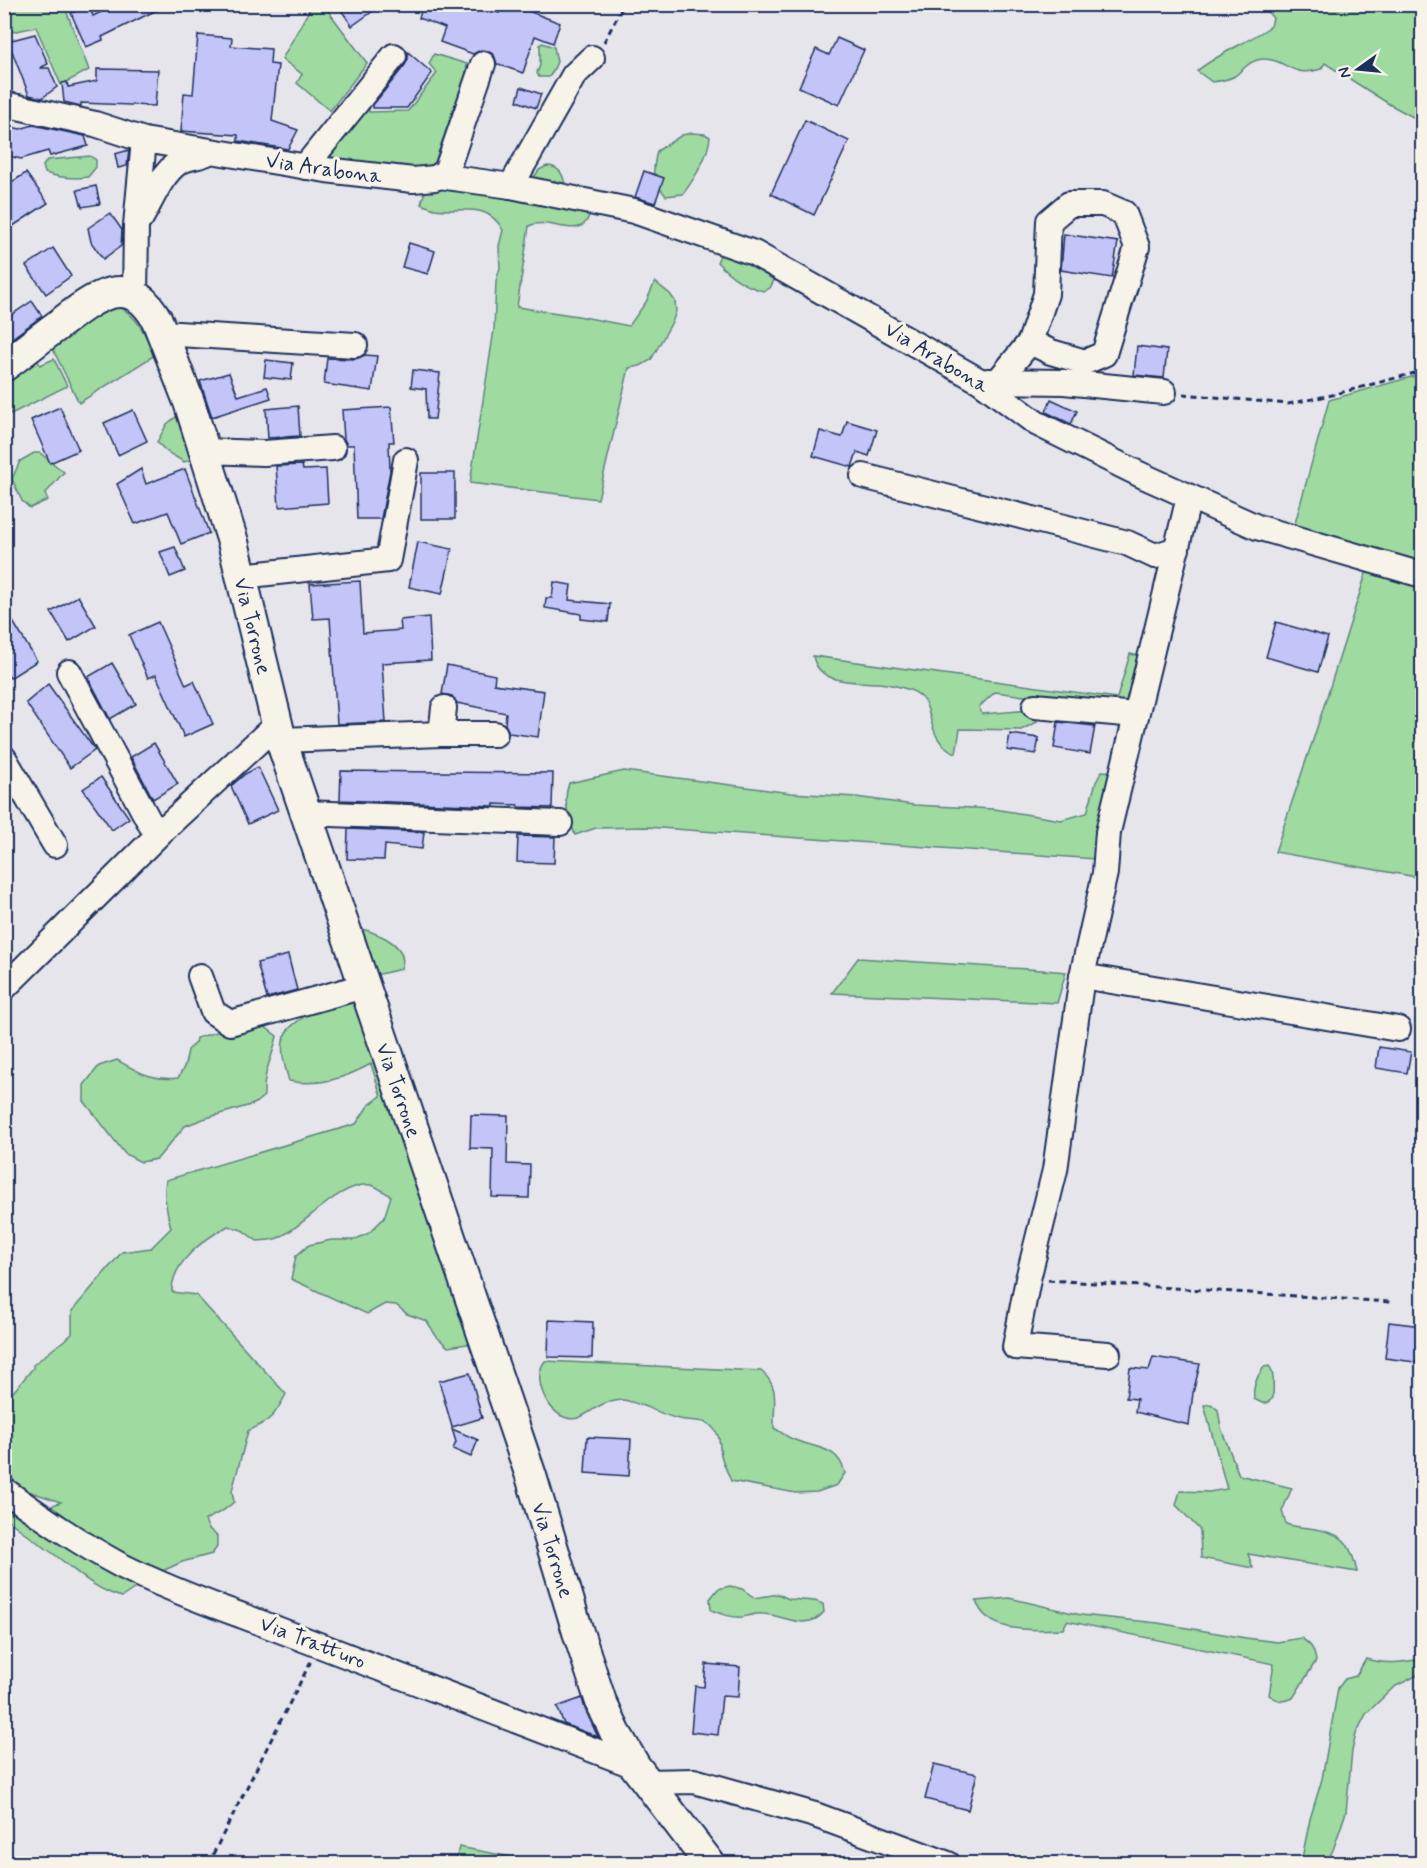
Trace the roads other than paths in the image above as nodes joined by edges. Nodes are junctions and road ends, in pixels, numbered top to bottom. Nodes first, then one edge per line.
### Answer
1 (394, 56) dead end
2 (592, 58) road end
3 (483, 64) dead end
4 (4, 104) edge
5 (144, 140) junction
6 (208, 151) junction
7 (305, 167) junction
8 (439, 176) junction
9 (511, 186) junction
10 (136, 225) junction
11 (135, 297) junction
12 (162, 333) junction
13 (1030, 342) junction
14 (355, 345) dead end
15 (4, 366) edge
16 (989, 381) junction
17 (1164, 392) road end
18 (333, 448) dead end
19 (205, 451) junction
20 (406, 460) dead end
21 (863, 476) dead end
22 (1190, 497) junction
23 (1177, 549) junction
24 (241, 576) junction
25 (1422, 576) edge
26 (69, 672) dead end
27 (1035, 706) dead end
28 (444, 708) dead end
29 (1136, 715) junction
30 (279, 732) junction
31 (441, 734) junction
32 (495, 734) dead end
33 (4, 758) edge
34 (305, 813) junction
35 (560, 823) dead end
36 (164, 829) junction
37 (55, 845) dead end
38 (200, 976) dead end
39 (1082, 976) junction
40 (364, 986) junction
41 (4, 988) edge
42 (1398, 1029) dead end
43 (1108, 1354) dead end
44 (4, 1490) edge
45 (641, 1774) junction
46 (710, 1863) edge
47 (948, 1863) edge

1 - 7 street
2 - 9 street
3 - 8 street
4 - 5 street, Via Arabona
5 - 6 street, Via Arabona
5 - 10 street
6 - 7 street, Via Arabona
6 - 10 street
7 - 8 street, Via Arabona
8 - 9 street, Via Arabona
9 - 16 street, Via Arabona
10 - 11 street
11 - 12 main road, Via Torrone
11 - 15 main road
12 - 14 street
12 - 19 main road, Via Torrone
13 - 13 street
13 - 16 street
16 - 17 street
16 - 22 street, Via Arabona
18 - 19 street
19 - 24 main road, Via Torrone
20 - 24 street
21 - 23 street
22 - 23 street
22 - 25 street, Via Arabona
23 - 29 street
24 - 30 main road, Via Torrone
26 - 36 street
27 - 29 street
28 - 31 street
29 - 39 street
30 - 31 street
30 - 34 main road, Via Torrone
30 - 36 street
31 - 32 street
33 - 37 street
34 - 35 street
34 - 40 main road, Via Torrone
36 - 41 street
38 - 40 street
39 - 42 street
39 - 43 street
40 - 45 main road, Via Torrone
44 - 45 street, Via Tratturo
45 - 46 main road, Via Torrone
45 - 47 street

